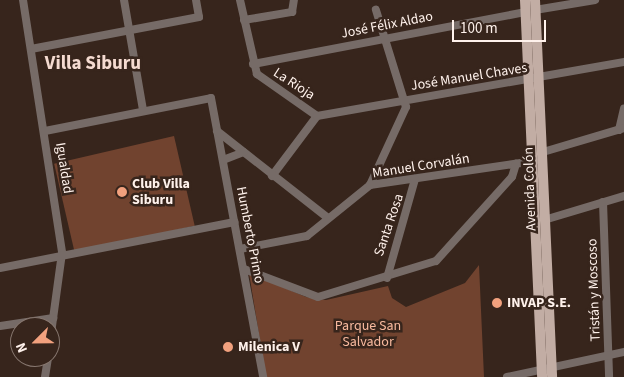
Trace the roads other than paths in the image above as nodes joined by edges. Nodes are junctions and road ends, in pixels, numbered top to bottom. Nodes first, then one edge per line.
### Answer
1 (23, 0) edge
2 (124, 0) edge
3 (196, 0) edge
4 (240, 0) edge
5 (294, 0) edge
6 (526, 0) edge
7 (595, 0) edge
8 (532, 7) edge
9 (376, 10) dead end
10 (244, 20) junction
11 (130, 30) junction
12 (384, 38) junction
13 (31, 49) junction
14 (624, 62) edge
15 (253, 64) junction
16 (534, 79) junction
17 (405, 100) junction
18 (144, 110) junction
19 (624, 110) edge
20 (317, 116) junction
21 (621, 129) edge
22 (45, 131) junction
23 (218, 131) junction
24 (244, 152) junction
25 (543, 152) junction
26 (223, 160) junction
27 (534, 161) junction
28 (516, 164) junction
29 (272, 176) junction
30 (415, 179) junction
31 (370, 185) junction
32 (624, 196) edge
33 (603, 202) junction
34 (328, 218) junction
35 (544, 220) junction
36 (235, 222) junction
37 (240, 248) junction
38 (62, 257) junction
39 (0, 268) edge
40 (244, 269) junction
41 (387, 278) junction
42 (53, 317) edge
43 (624, 352) edge
44 (609, 355) junction
45 (547, 373) edge
46 (263, 377) edge
47 (507, 377) edge
48 (609, 377) edge

1 - 13 street, Igualdad
2 - 11 street
3 - 11 street
4 - 10 street, La Rioja
5 - 10 street
6 - 8 main road, Avenida Colón
7 - 8 street, José Félix Aldao
8 - 12 street, José Félix Aldao
8 - 16 main road, Avenida Colón
9 - 12 street
10 - 15 street, La Rioja
11 - 13 street
11 - 18 street
12 - 15 street, José Félix Aldao
12 - 17 street
13 - 22 street, Igualdad
14 - 16 street, José Manuel Chaves
15 - 20 street, La Rioja
16 - 17 street, José Manuel Chaves
16 - 25 main road, Avenida Colón
16 - 27 main road, Avenida Colón
17 - 20 street, José Manuel Chaves
17 - 31 street
18 - 22 street
18 - 23 street, Humberto Primo
19 - 21 street
20 - 29 street, La Rioja
21 - 25 street
22 - 38 street, Igualdad
23 - 24 street
23 - 26 street, Humberto Primo
24 - 26 street
24 - 29 street
25 - 35 main road, Avenida Colón
26 - 36 street, Humberto Primo
27 - 28 street, Manuel Corvalán
27 - 45 main road, Avenida Colón
28 - 30 street, Manuel Corvalán
28 - 41 street
29 - 34 street
30 - 31 street, Manuel Corvalán
30 - 41 street, Santa Rosa
31 - 34 street, Manuel Corvalán
32 - 33 street
33 - 35 street
33 - 44 street, Tristán y Moscoso
34 - 37 street, Manuel Corvalán
35 - 45 main road, Avenida Colón
36 - 37 street, Humberto Primo
36 - 38 street
37 - 40 street, Humberto Primo
38 - 39 street
38 - 42 street, Igualdad
40 - 41 street
40 - 46 street, Humberto Primo
43 - 44 street
44 - 45 street
44 - 48 street, Tristán y Moscoso
45 - 47 street

